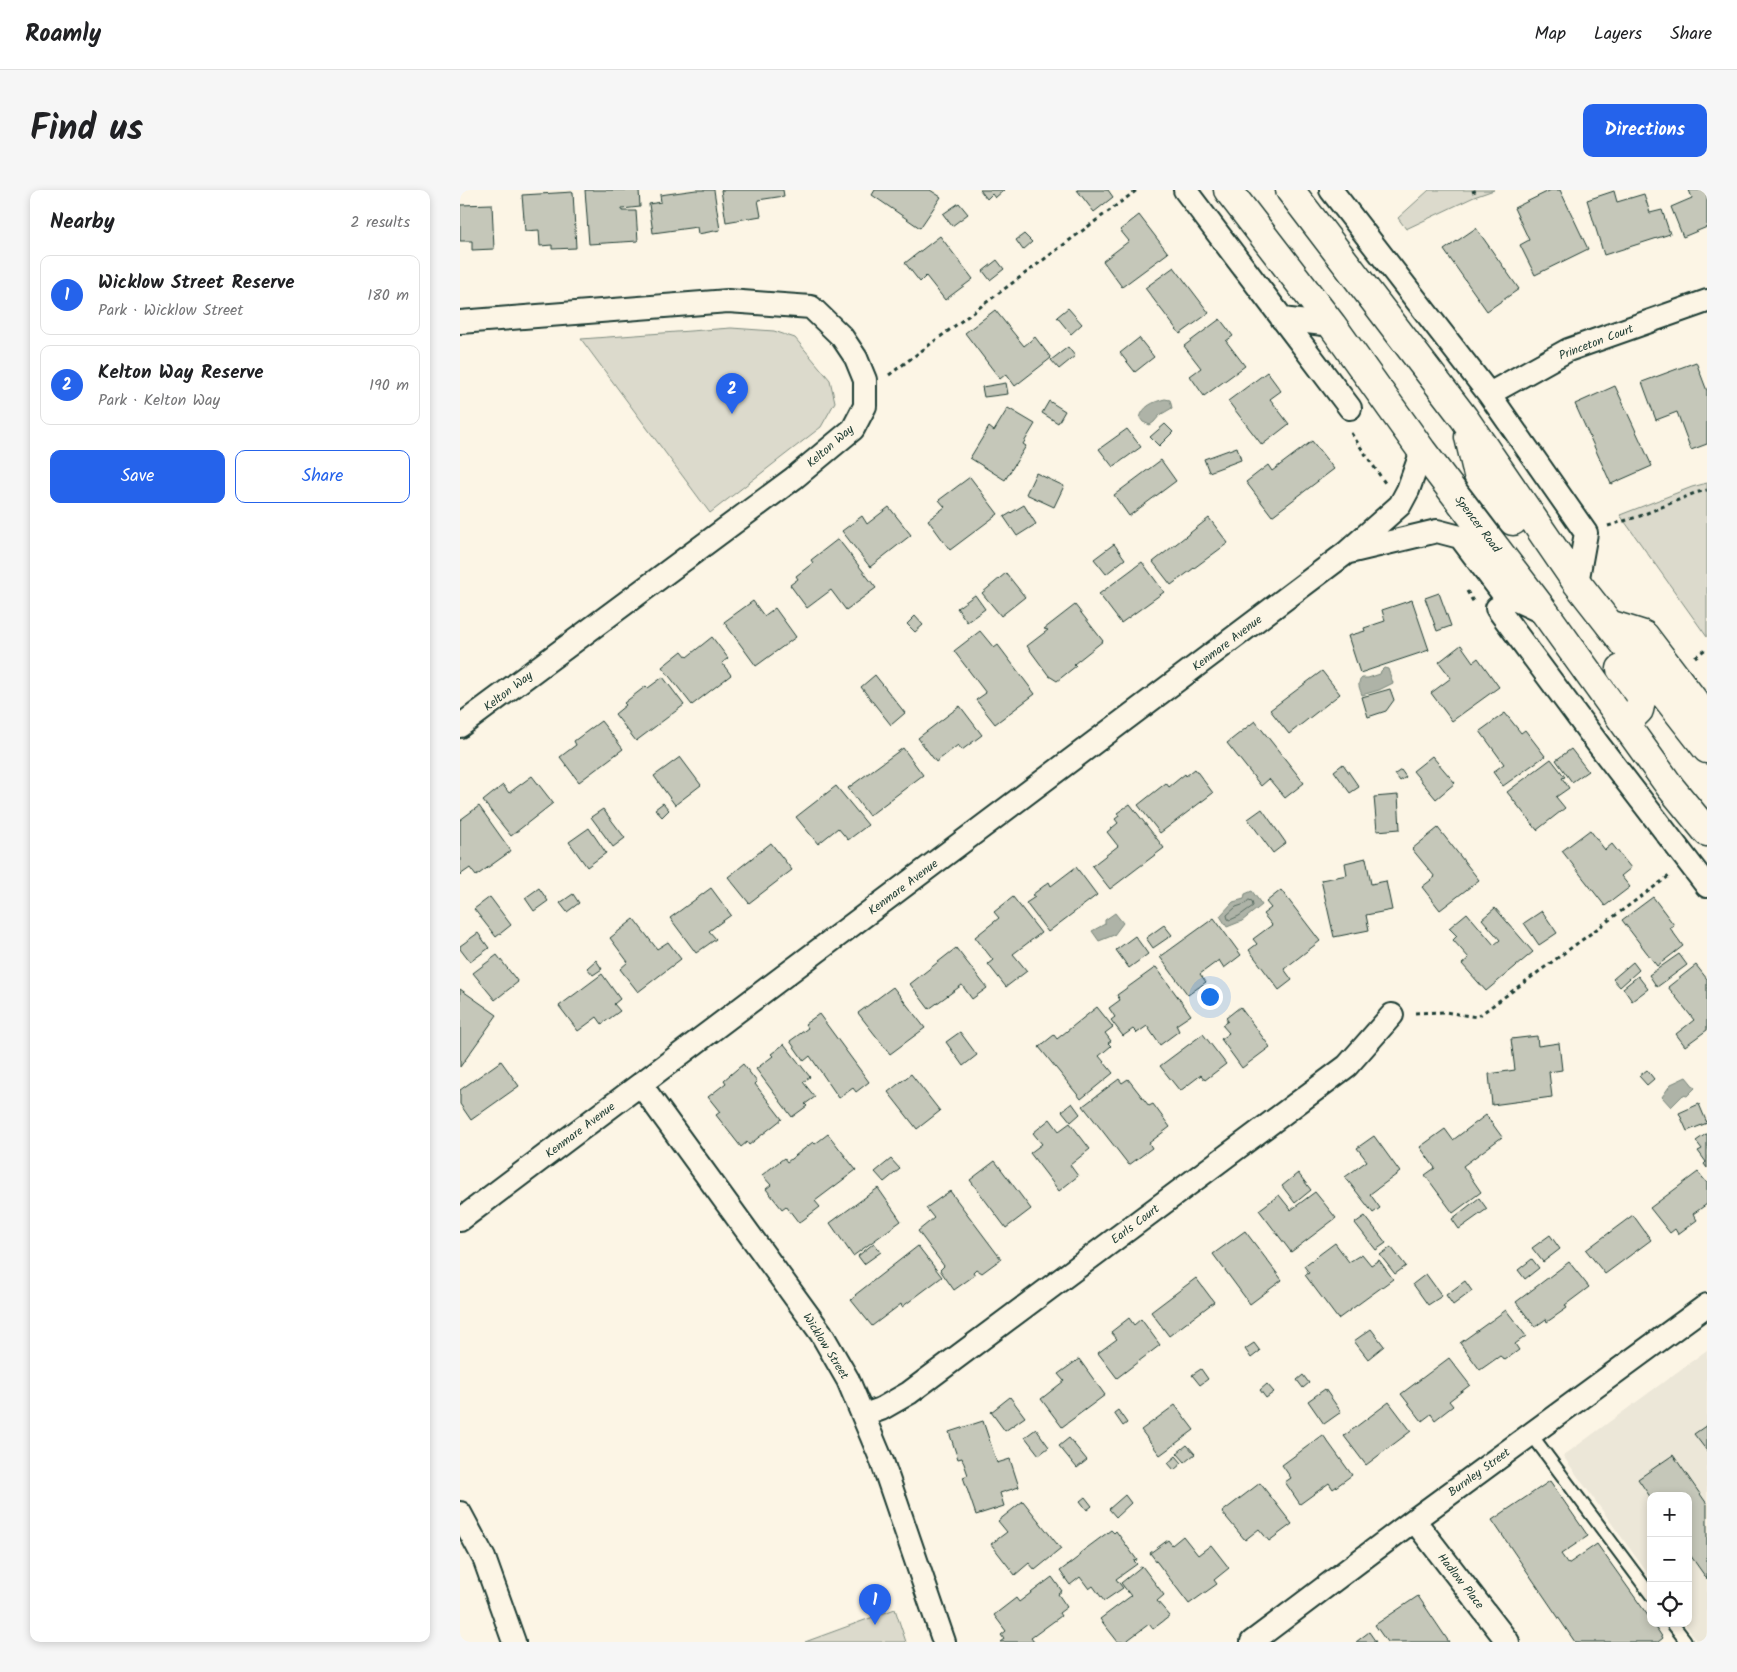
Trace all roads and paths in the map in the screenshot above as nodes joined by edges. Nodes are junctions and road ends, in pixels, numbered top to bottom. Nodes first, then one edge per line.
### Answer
1 (1137, 190) edge
2 (1185, 190) edge
3 (1228, 190) edge
4 (1290, 190) edge
5 (1331, 190) edge
6 (1478, 190) edge
7 (1472, 192) dead end
8 (1707, 301) edge
9 (1282, 319) junction
10 (460, 322) edge
11 (1332, 325) junction
12 (866, 380) junction
13 (1489, 394) junction
14 (1350, 408) dead end
15 (1464, 418) junction
16 (1422, 451) junction
17 (1707, 490) edge
18 (1586, 533) junction
19 (1346, 553) junction
20 (1577, 583) junction
21 (1497, 608) dead end
22 (1546, 614) junction
23 (1609, 624) junction
24 (1707, 648) edge
25 (1699, 663) dead end
26 (1707, 718) edge
27 (1626, 723) junction
28 (460, 726) edge
29 (1598, 744) junction
30 (1707, 748) edge
31 (1707, 832) edge
32 (1676, 871) dead end
33 (1707, 886) edge
34 (1392, 1014) joint
35 (641, 1085) junction
36 (460, 1220) edge
37 (1707, 1305) edge
38 (864, 1415) junction
39 (1531, 1434) junction
40 (460, 1513) edge
41 (1414, 1520) junction
42 (1647, 1590) edge
43 (1675, 1627) edge
44 (514, 1642) edge
45 (944, 1642) edge
46 (1252, 1642) edge
47 (1508, 1642) edge
48 (1683, 1642) edge

1 - 12 path
2 - 9 street
3 - 11 main road, Spencer Road
4 - 15 main road
5 - 13 street
6 - 7 path
8 - 13 street, Princeton Court
9 - 11 street
9 - 14 street
10 - 12 street, Kelton Way
11 - 16 main road, Spencer Road
12 - 28 street, Kelton Way
13 - 18 street
15 - 20 main road
15 - 27 main road
16 - 19 street, Kenmare Avenue
16 - 22 main road, Spencer Road
17 - 18 path
18 - 20 street
19 - 22 street, Kenmare Avenue
19 - 35 street, Kenmare Avenue
20 - 23 main road
21 - 29 street
22 - 27 main road, Spencer Road
23 - 26 main road
23 - 30 main road
24 - 25 path
27 - 29 street
27 - 31 main road, Spencer Road
29 - 33 street
32 - 34 path
34 - 38 street, Earls Court
35 - 36 street, Kenmare Avenue
35 - 38 street, Wicklow Street
37 - 39 street, Burnley Street
38 - 45 street, Wicklow Street
39 - 41 street, Burnley Street
39 - 42 lane
40 - 44 street
41 - 46 street, Burnley Street
41 - 47 street, Hadlow Place
43 - 48 lane

